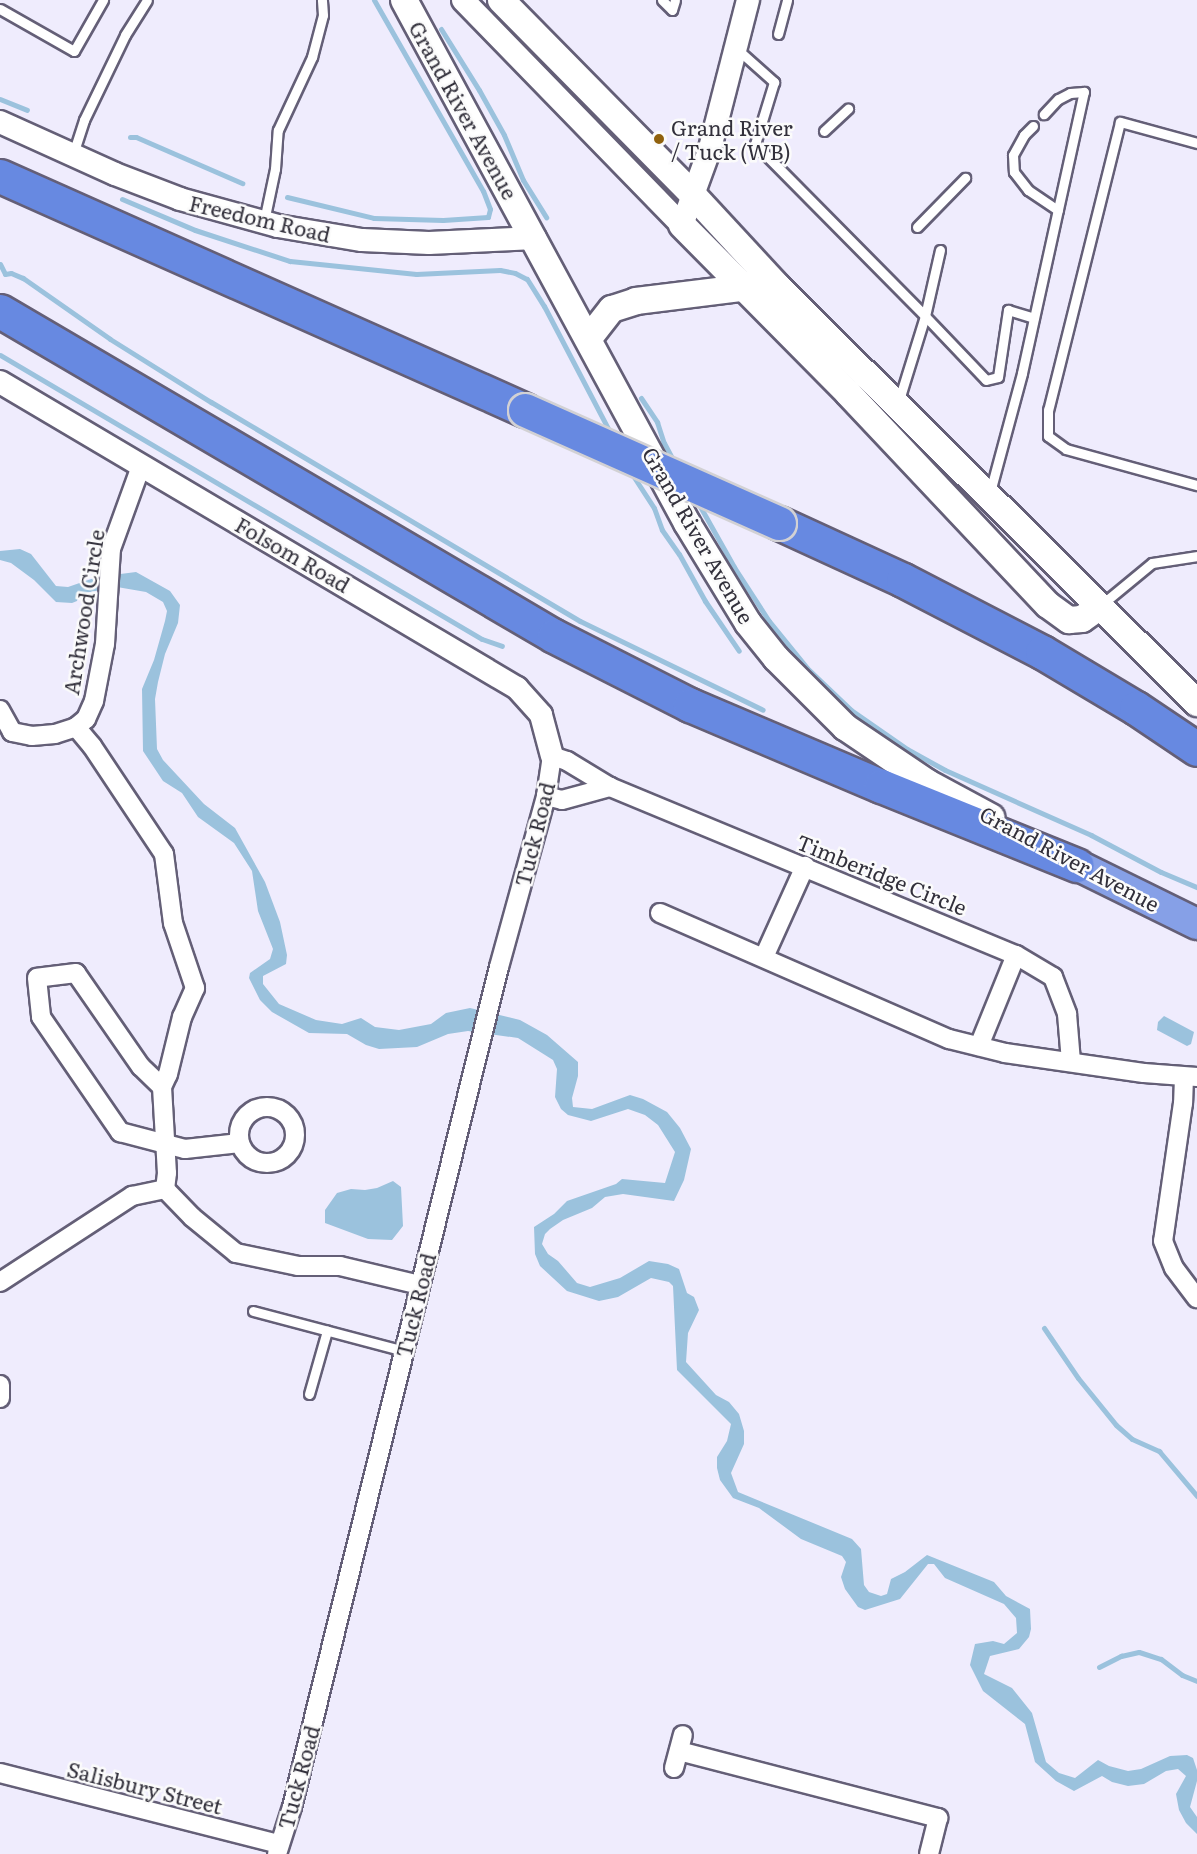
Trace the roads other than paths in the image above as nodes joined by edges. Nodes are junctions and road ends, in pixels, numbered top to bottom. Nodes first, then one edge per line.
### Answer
1 (103, 0) edge
2 (147, 0) edge
3 (322, 0) edge
4 (404, 0) edge
5 (501, 0) edge
6 (662, 0) edge
7 (675, 0) edge
8 (748, 0) edge
9 (787, 0) edge
10 (469, 2) edge
11 (0, 9) edge
12 (778, 34) dead end
13 (736, 48) junction
14 (848, 109) dead end
15 (1044, 114) dead end
16 (0, 122) edge
17 (1033, 126) dead end
18 (824, 131) dead end
19 (1197, 143) edge
20 (73, 154) junction
21 (0, 176) edge
22 (966, 178) dead end
23 (693, 195) junction
24 (1058, 210) junction
25 (264, 223) junction
26 (682, 225) junction
27 (917, 227) dead end
28 (535, 238) junction
29 (940, 250) dead end
30 (777, 286) junction
31 (742, 288) junction
32 (0, 311) edge
33 (925, 316) junction
34 (1034, 318) junction
35 (589, 338) junction
36 (0, 382) edge
37 (848, 393) junction
38 (890, 399) junction
39 (141, 466) junction
40 (1197, 485) edge
41 (988, 497) junction
42 (1197, 556) edge
43 (1099, 607) junction
44 (1197, 703) edge
45 (0, 710) edge
46 (76, 727) junction
47 (6, 735) edge
48 (1197, 749) edge
49 (552, 756) junction
50 (610, 787) junction
51 (546, 796) junction
52 (1077, 865) junction
53 (805, 866) junction
54 (660, 914) dead end
55 (1197, 924) edge
56 (1016, 955) junction
57 (764, 957) junction
58 (979, 1046) junction
59 (1071, 1062) junction
60 (1190, 1077) edge
61 (162, 1087) junction
62 (164, 1143) junction
63 (240, 1143) dead end
64 (165, 1189) junction
65 (0, 1282) edge
66 (420, 1285) junction
67 (1197, 1298) edge
68 (253, 1311) dead end
69 (327, 1331) junction
70 (404, 1352) junction
71 (0, 1385) edge
72 (309, 1394) dead end
73 (0, 1398) edge
74 (679, 1751) dead end
75 (0, 1773) edge
76 (278, 1849) edge
77 (929, 1854) edge

1 - 11 lane
2 - 20 lane
3 - 25 lane
4 - 28 main road, Grand River Avenue
5 - 23 main road
6 - 7 lane
8 - 13 street
9 - 12 lane
10 - 26 street
13 - 23 street
13 - 33 lane
14 - 18 lane
15 - 24 lane
16 - 20 street, Freedom Road
17 - 24 lane
19 - 40 lane
20 - 25 street, Freedom Road
21 - 48 highway, bridge
22 - 27 lane
23 - 26 street
23 - 30 main road
24 - 34 lane
25 - 28 street, Freedom Road
26 - 31 main road
28 - 35 main road, Grand River Avenue
29 - 33 lane
30 - 31 main road
30 - 38 main road
31 - 35 main road
31 - 37 main road
32 - 52 highway
33 - 34 lane
33 - 38 lane
34 - 41 lane
35 - 52 main road, Grand River Avenue
36 - 39 street, Folsom Road
37 - 38 main road
37 - 43 main road
38 - 41 main road
39 - 46 street, Archwood Circle
39 - 49 street, Folsom Road
41 - 43 main road
42 - 43 lane
43 - 44 main road
45 - 47 street
46 - 47 street
46 - 61 street
49 - 50 street, Timberidge Circle
49 - 51 street, Tuck Road
50 - 51 street
50 - 53 street, Timberidge Circle
51 - 66 street, Tuck Road
52 - 55 highway, Grand River Avenue
53 - 56 street, Timberidge Circle
53 - 57 street
54 - 57 street
56 - 58 street
56 - 59 street, Timberidge Circle
57 - 58 street
58 - 59 street
59 - 60 street
60 - 67 street
61 - 62 street
61 - 62 street
62 - 63 street
62 - 64 street
64 - 65 street
64 - 66 street
66 - 70 street, Tuck Road
68 - 69 lane
69 - 70 lane
69 - 72 lane
70 - 76 street, Tuck Road
71 - 73 street
74 - 77 street
75 - 76 street, Salisbury Street

